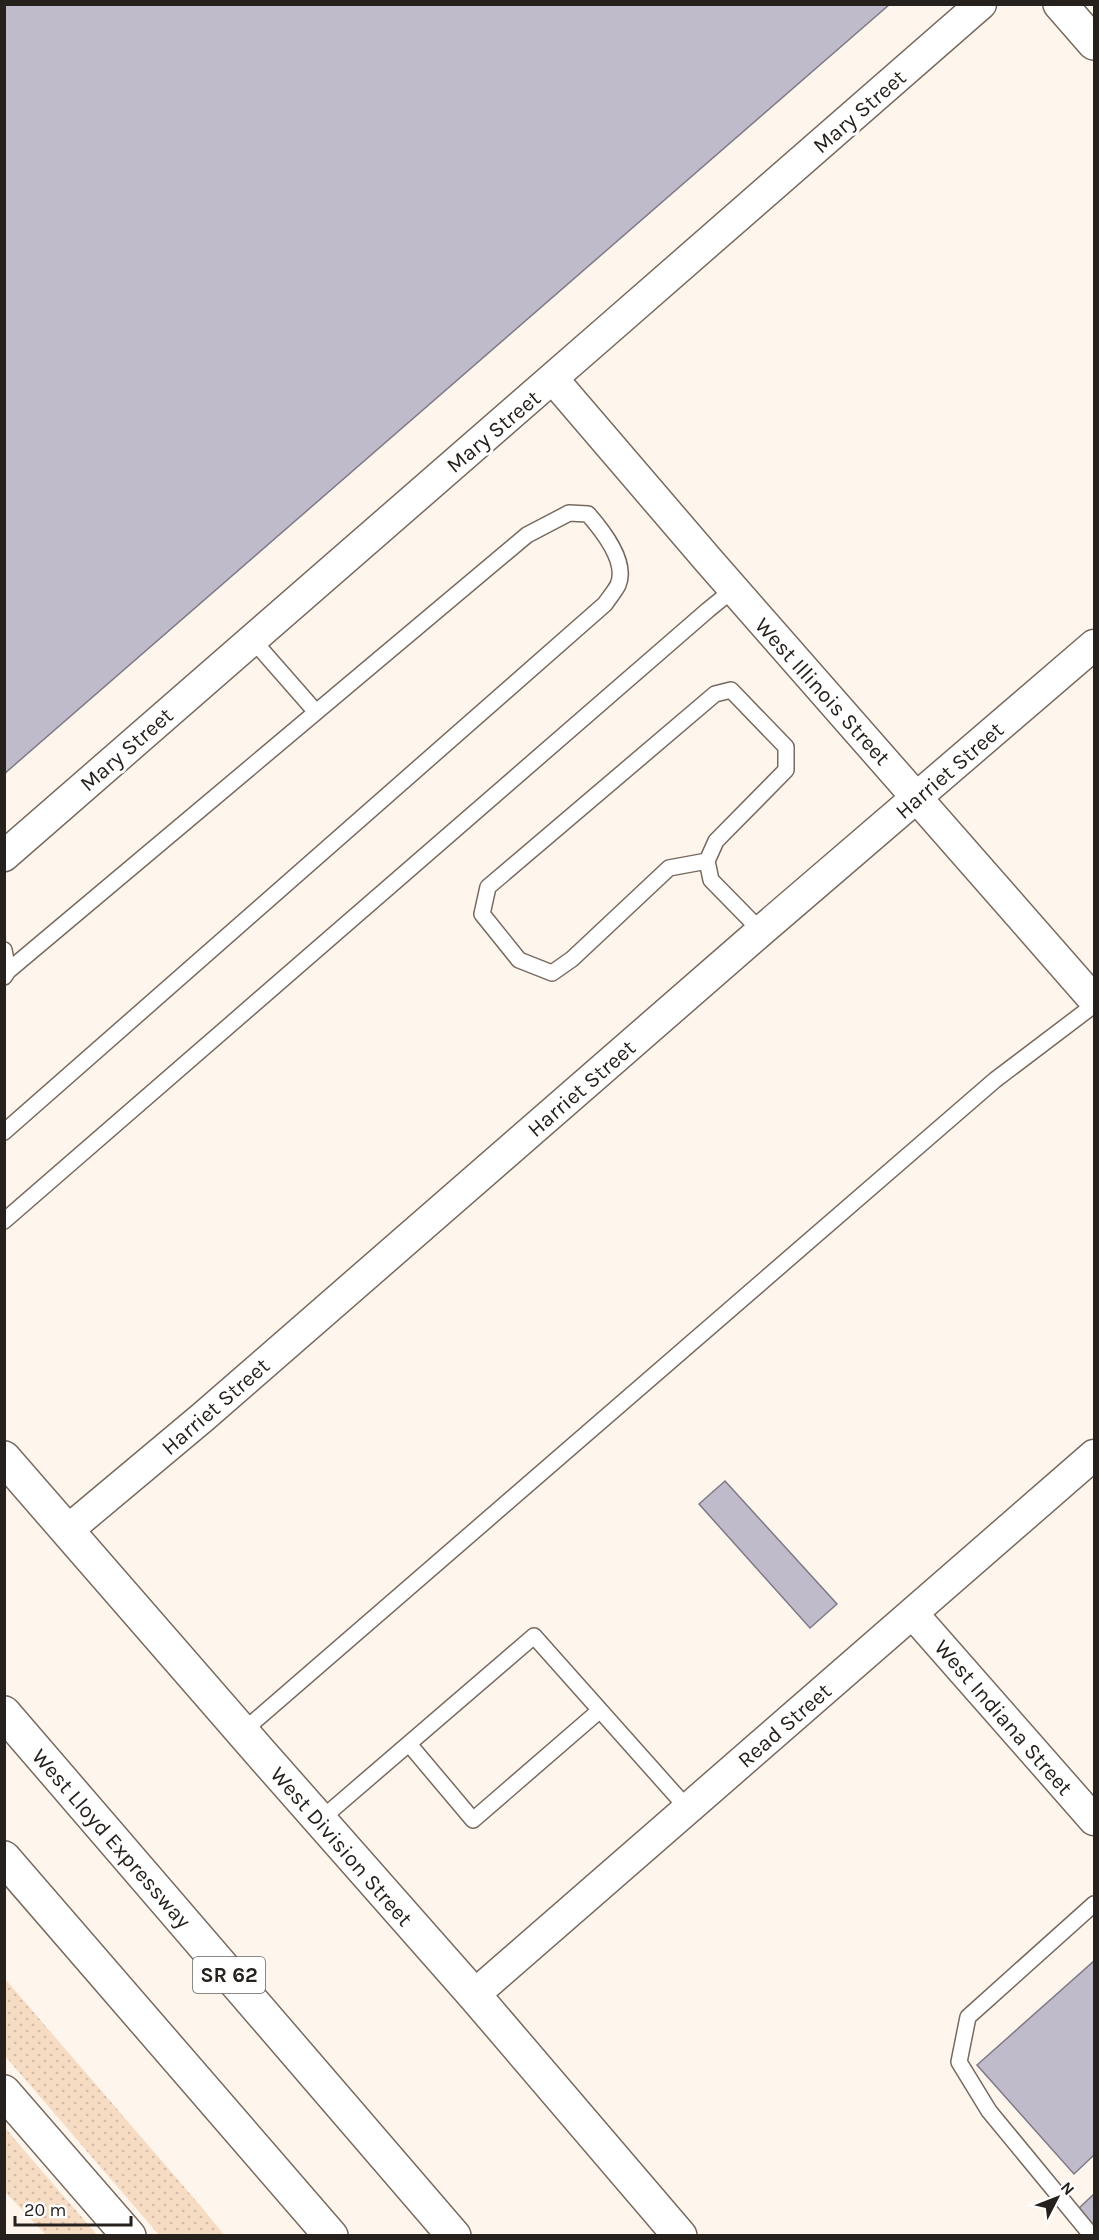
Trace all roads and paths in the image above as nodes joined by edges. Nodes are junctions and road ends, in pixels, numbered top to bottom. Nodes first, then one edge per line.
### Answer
1 (981, 4) edge
2 (1060, 4) edge
3 (1095, 43) edge
4 (554, 379) junction
5 (736, 592) junction
6 (252, 639) junction
7 (1095, 645) edge
8 (316, 712) junction
9 (918, 798) junction
10 (4, 856) edge
11 (707, 861) junction
12 (761, 931) junction
13 (4, 950) edge
14 (6, 974) edge
15 (1095, 1003) edge
16 (4, 1132) edge
17 (4, 1221) edge
18 (1095, 1455) edge
19 (4, 1458) edge
20 (68, 1530) junction
21 (913, 1614) junction
22 (599, 1711) junction
23 (4, 1713) edge
24 (242, 1732) junction
25 (409, 1744) junction
26 (688, 1809) junction
27 (320, 1820) junction
28 (1095, 1820) edge
29 (4, 1858) edge
30 (1095, 1904) edge
31 (474, 1995) junction
32 (4, 2092) edge
33 (275, 2171) junction
34 (129, 2235) edge
35 (309, 2235) edge
36 (331, 2235) edge
37 (454, 2235) edge
38 (680, 2235) edge
39 (1092, 2235) edge

1 - 4 street, Mary Street
2 - 3 main road
4 - 5 street, West Illinois Street
4 - 6 street, Mary Street
5 - 9 street, West Illinois Street
5 - 17 lane
6 - 8 lane
6 - 10 street, Mary Street
7 - 9 street, Harriet Street
8 - 14 lane
8 - 16 lane
9 - 12 street, Harriet Street
9 - 15 street, West Illinois Street
11 - 11 lane
11 - 12 lane
12 - 20 street, Harriet Street
13 - 14 lane
15 - 24 lane
18 - 21 street, Read Street
19 - 20 main road, West Division Street
20 - 24 main road, West Division Street
21 - 26 street, Read Street
21 - 28 street, West Indiana Street
22 - 25 lane
22 - 25 lane
22 - 26 lane
23 - 37 main road, West Lloyd Expressway / SR 62
24 - 27 main road, West Division Street
25 - 27 lane
26 - 31 street, Read Street
27 - 31 main road, West Division Street
29 - 33 main road
30 - 39 lane
31 - 38 main road, West Division Street
32 - 34 main road
33 - 35 main road
33 - 36 main road

